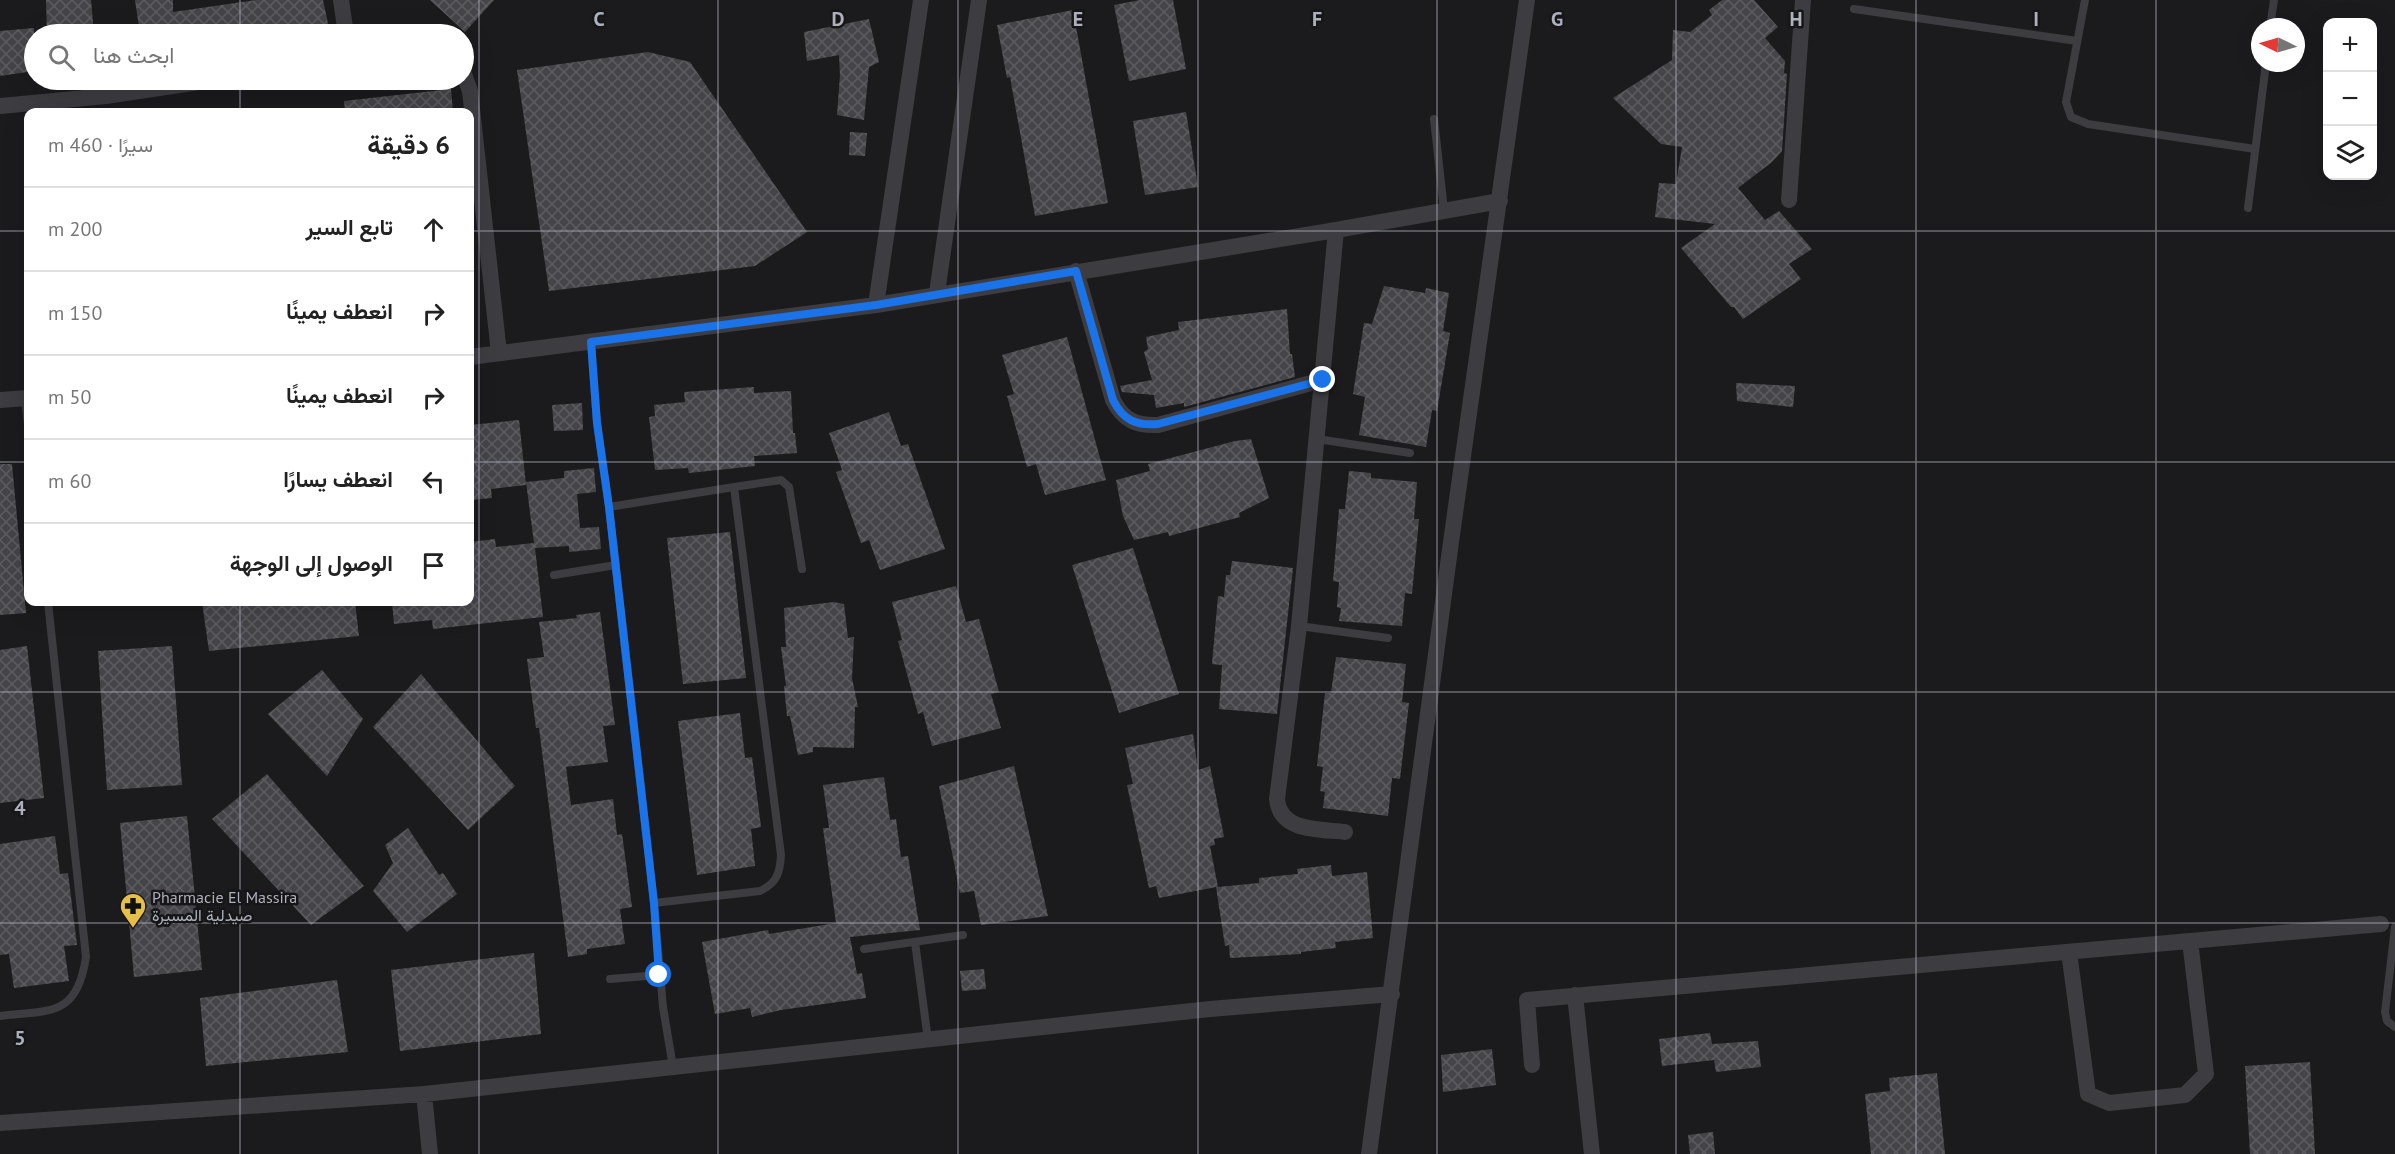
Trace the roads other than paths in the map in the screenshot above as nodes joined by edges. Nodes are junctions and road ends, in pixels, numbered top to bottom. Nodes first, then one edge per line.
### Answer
1 (341, 0) edge
2 (921, 0) edge
3 (979, 0) edge
4 (1527, 0) edge
5 (1803, 0) edge
6 (2085, 0) edge
7 (2274, 0) edge
8 (1854, 9) dead end
9 (2271, 18) edge
10 (345, 24) edge
11 (2077, 41) junction
12 (2265, 72) edge
13 (168, 90) edge
14 (470, 90) edge
15 (107, 104) edge
16 (0, 106) edge
17 (472, 108) edge
18 (1434, 119) dead end
19 (474, 127) edge
20 (2255, 149) junction
21 (1789, 200) dead end
22 (1500, 201) junction
23 (2248, 208) dead end
24 (1444, 210) junction
25 (1336, 230) junction
26 (1076, 271) junction
27 (937, 293) junction
28 (876, 305) junction
29 (591, 342) junction
30 (499, 353) junction
31 (474, 356) edge
32 (1323, 380) junction
33 (24, 398) edge
34 (0, 400) edge
35 (1317, 439) junction
36 (1410, 453) dead end
37 (734, 487) junction
38 (609, 507) junction
39 (616, 566) junction
40 (802, 569) dead end
41 (554, 574) dead end
42 (48, 606) edge
43 (1299, 626) junction
44 (1388, 638) dead end
45 (1345, 832) dead end
46 (654, 903) junction
47 (2388, 925) edge
48 (963, 935) dead end
49 (2190, 941) junction
50 (915, 942) junction
51 (864, 949) dead end
52 (2069, 951) junction
53 (659, 975) junction
54 (610, 979) dead end
55 (1392, 994) junction
56 (1575, 996) junction
57 (0, 1016) edge
58 (2395, 1027) edge
59 (928, 1041) junction
60 (1532, 1065) dead end
61 (673, 1067) junction
62 (424, 1094) junction
63 (0, 1123) edge
64 (430, 1154) edge
65 (1369, 1154) edge
66 (1592, 1154) edge

1 - 10 street
2 - 28 street
3 - 27 street
4 - 22 street
5 - 21 street
6 - 11 lane
7 - 9 lane
8 - 11 lane
11 - 20 lane
12 - 20 lane
13 - 15 street
14 - 17 street
15 - 16 street
18 - 24 lane
19 - 30 street
20 - 23 lane
22 - 24 street
22 - 55 street
24 - 25 street
25 - 26 street
25 - 32 street
26 - 27 street
26 - 32 street
27 - 28 street
28 - 29 street
29 - 30 street
29 - 38 lane
30 - 31 street
32 - 35 street
33 - 34 street
35 - 36 lane
35 - 43 street
37 - 38 lane
37 - 40 lane
37 - 46 lane
38 - 39 lane
39 - 41 lane
39 - 46 lane
42 - 57 lane
43 - 44 lane
43 - 45 street
46 - 53 lane
47 - 49 street
47 - 58 lane
48 - 50 lane
49 - 52 street
49 - 52 street
50 - 51 lane
50 - 59 lane
52 - 56 street
53 - 54 lane
53 - 61 lane
55 - 59 street
55 - 65 street
56 - 60 street
56 - 66 street
59 - 61 street
61 - 62 street
62 - 63 street
62 - 64 street

